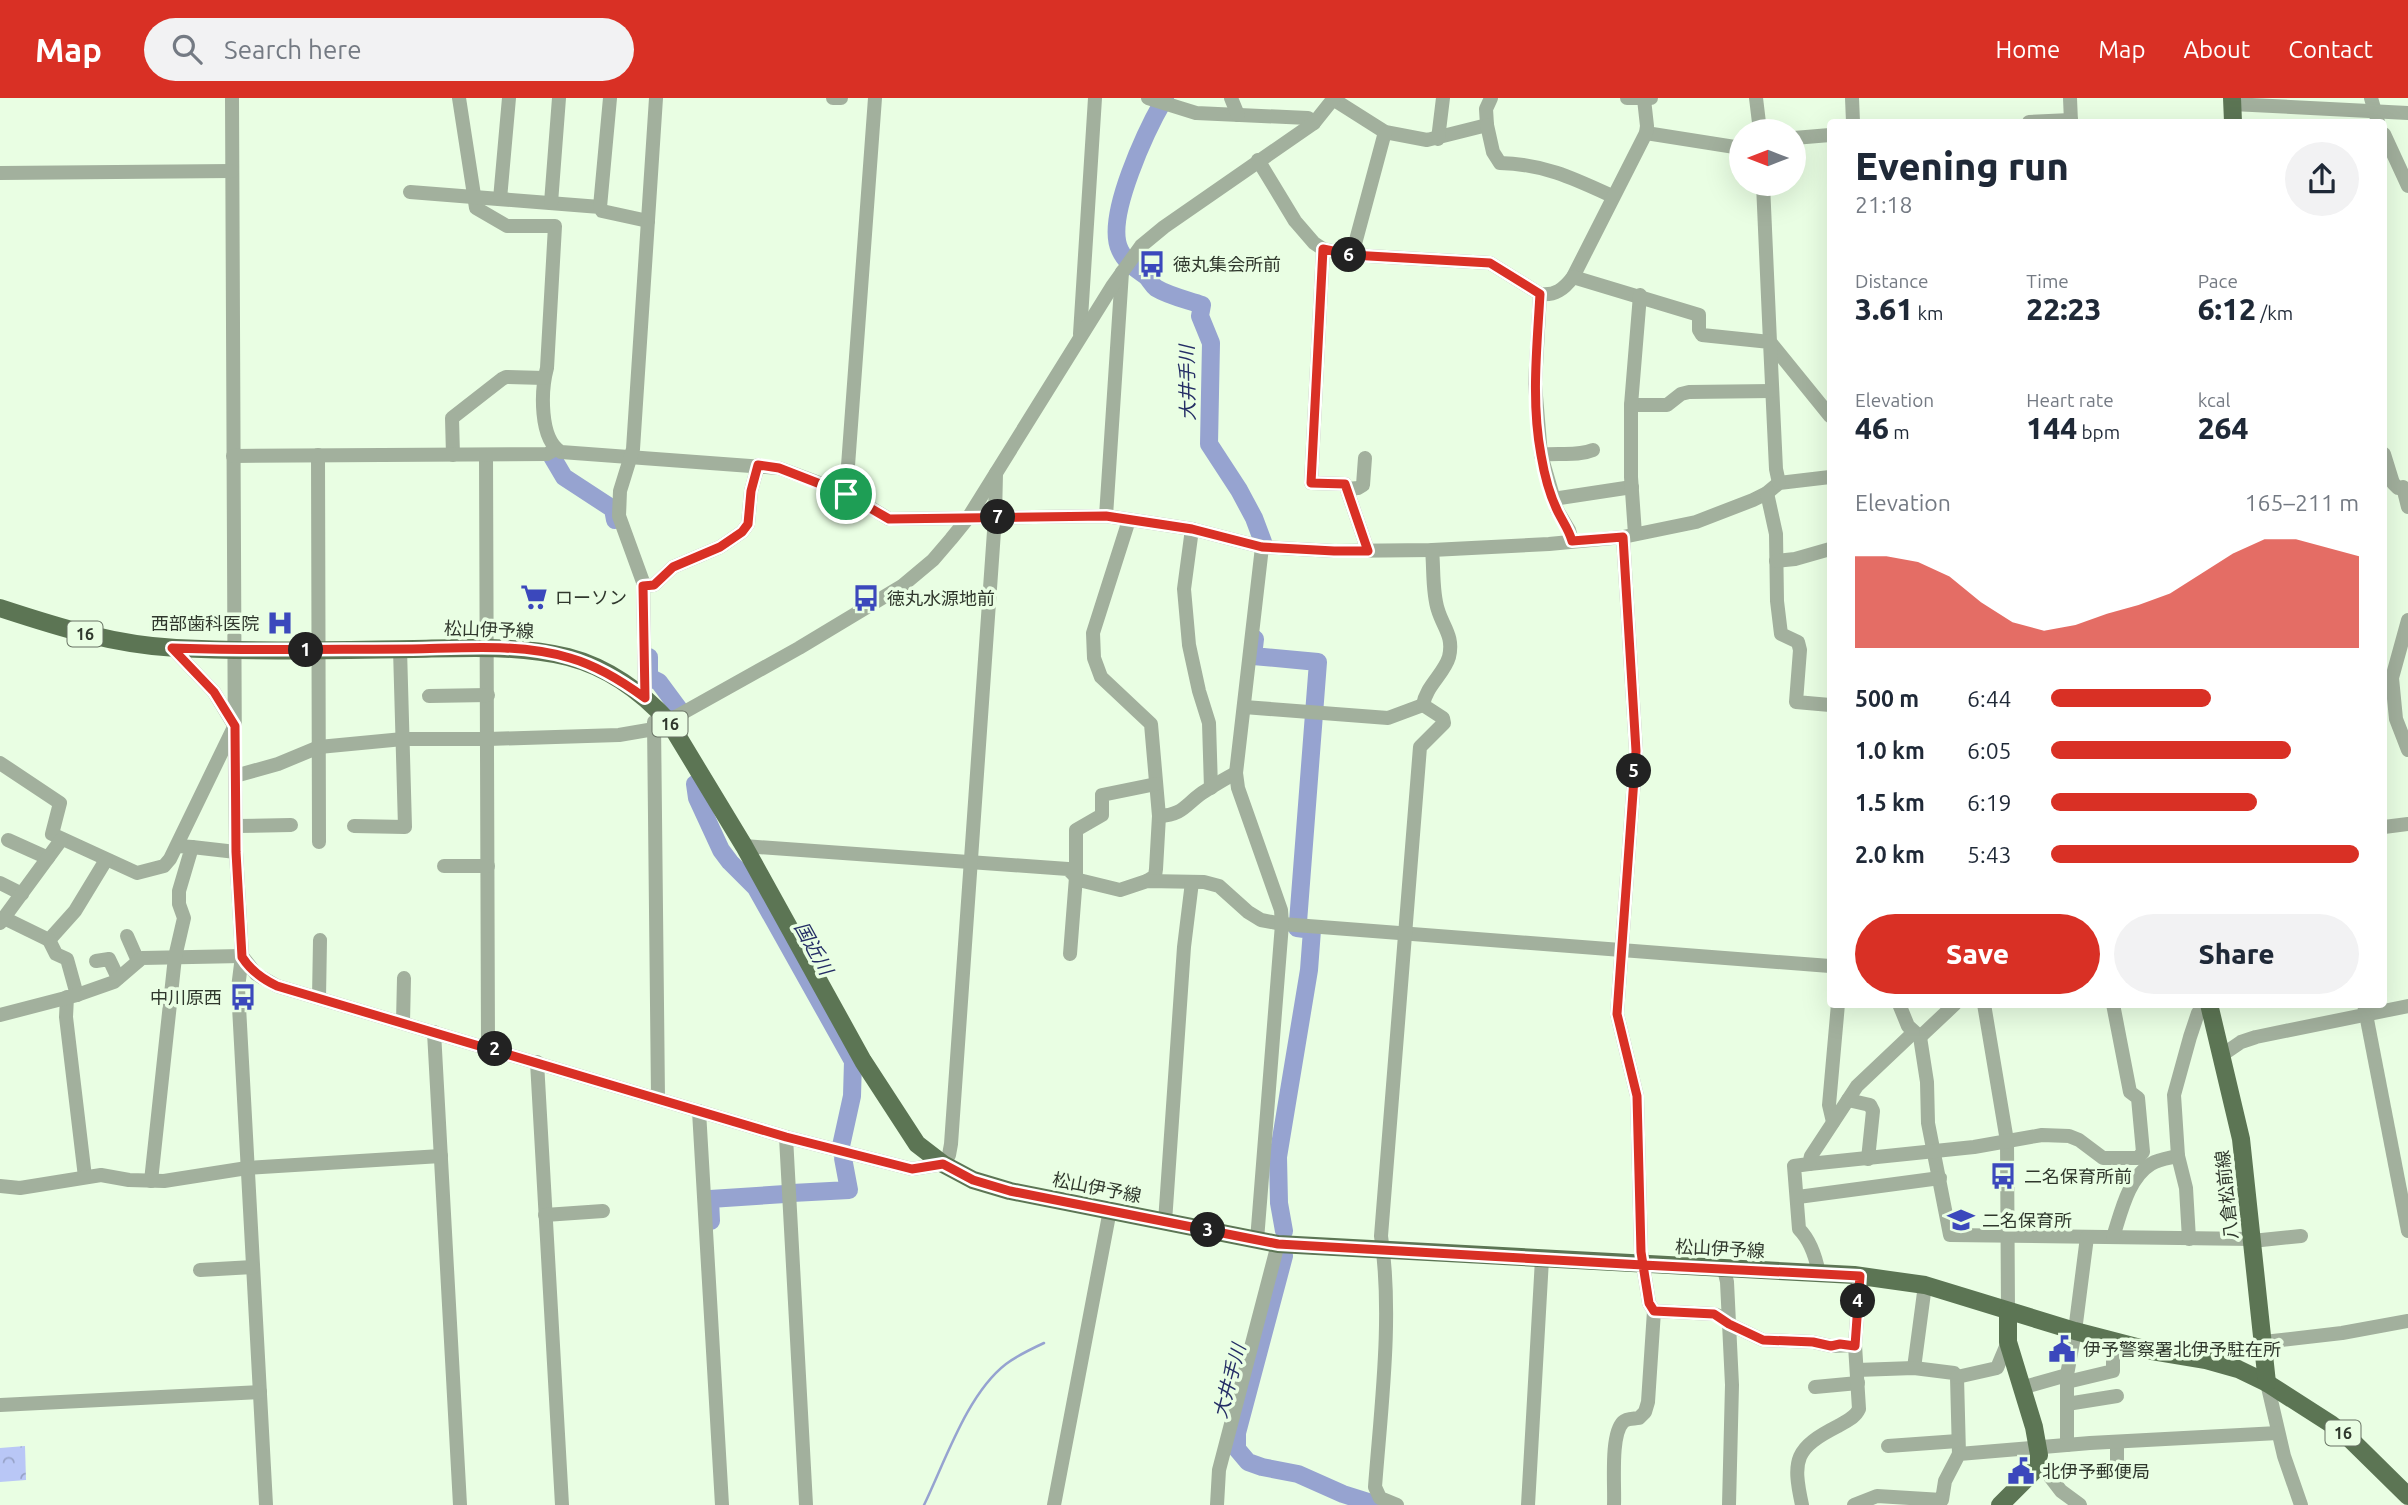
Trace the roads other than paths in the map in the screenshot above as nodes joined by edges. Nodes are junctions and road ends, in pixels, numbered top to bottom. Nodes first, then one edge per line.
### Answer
1 (232, 98) edge
2 (460, 98) edge
3 (509, 98) edge
4 (559, 98) edge
5 (610, 98) edge
6 (656, 98) edge
7 (833, 98) edge
8 (841, 98) edge
9 (875, 98) edge
10 (1095, 98) edge
11 (1148, 98) edge
12 (1231, 98) edge
13 (1333, 98) edge
14 (1443, 98) edge
15 (1491, 98) edge
16 (1627, 98) edge
17 (1756, 98) edge
18 (1852, 98) edge
19 (2070, 98) edge
20 (1648, 99) edge
21 (2232, 101) edge
22 (2304, 104) edge
23 (2374, 110) edge
24 (2408, 113) edge
25 (1238, 115) junction
26 (1759, 119) edge
27 (1853, 119) edge
28 (2071, 119) edge
29 (2232, 119) edge
30 (1314, 123) junction
31 (1487, 125) junction
32 (1385, 132) junction
33 (1646, 133) junction
34 (1827, 135) edge
35 (1806, 137) edge
36 (1438, 139) junction
37 (2387, 140) edge
38 (1729, 146) edge
39 (1258, 160) junction
40 (232, 171) junction
41 (0, 173) edge
42 (2408, 186) edge
43 (410, 192) dead end
44 (1612, 196) junction
45 (1764, 196) edge
46 (474, 198) junction
47 (500, 199) junction
48 (551, 203) junction
49 (600, 207) junction
50 (648, 221) junction
51 (1323, 249) junction
52 (1352, 255) junction
53 (1122, 272) junction
54 (1573, 277) junction
55 (1540, 294) junction
56 (1640, 295) junction
57 (1080, 338) junction
58 (1770, 342) junction
59 (544, 378) junction
60 (1772, 391) junction
61 (1631, 405) junction
62 (1827, 412) edge
63 (556, 449) junction
64 (1593, 450) dead end
65 (318, 455) junction
66 (453, 455) junction
67 (486, 455) junction
68 (1541, 455) junction
69 (233, 456) junction
70 (630, 458) junction
71 (1364, 458) dead end
72 (2387, 463) edge
73 (758, 465) junction
74 (996, 473) junction
75 (1827, 477) edge
76 (1779, 483) junction
77 (1632, 487) junction
78 (2398, 488) edge
79 (1347, 489) junction
80 (1767, 493) junction
81 (846, 494) junction
82 (1553, 499) junction
83 (2408, 507) edge
84 (1106, 516) junction
85 (995, 517) junction
86 (968, 518) junction
87 (1129, 520) junction
88 (1192, 529) junction
89 (1629, 535) junction
90 (1572, 541) junction
91 (1262, 547) junction
92 (1432, 550) junction
93 (1827, 550) edge
94 (1368, 551) junction
95 (1776, 561) junction
96 (646, 586) junction
97 (0, 608) edge
98 (2408, 620) edge
99 (172, 648) junction
100 (488, 648) junction
101 (319, 649) junction
102 (401, 649) junction
103 (234, 650) junction
104 (429, 695) dead end
105 (488, 695) junction
106 (650, 702) junction
107 (1423, 705) junction
108 (1827, 705) edge
109 (1244, 707) junction
110 (235, 726) junction
111 (662, 726) junction
112 (403, 739) junction
113 (488, 739) junction
114 (319, 747) junction
115 (2408, 750) edge
116 (0, 764) edge
117 (1236, 773) junction
118 (235, 776) junction
119 (1156, 784) junction
120 (1211, 788) junction
121 (1160, 816) junction
122 (2408, 824) edge
123 (291, 825) dead end
124 (236, 826) junction
125 (354, 826) dead end
126 (2387, 827) edge
127 (8, 840) dead end
128 (61, 840) junction
129 (319, 842) dead end
130 (185, 846) junction
131 (744, 846) junction
132 (236, 852) junction
133 (48, 858) junction
134 (106, 860) junction
135 (970, 862) junction
136 (444, 866) dead end
137 (488, 866) junction
138 (1076, 877) junction
139 (1147, 881) junction
140 (1192, 882) junction
141 (0, 883) edge
142 (22, 894) junction
143 (2, 920) edge
144 (1282, 924) junction
145 (1405, 935) junction
146 (127, 936) dead end
147 (49, 940) junction
148 (320, 940) dead end
149 (1621, 950) junction
150 (1070, 954) dead end
151 (175, 957) junction
152 (242, 957) junction
153 (96, 961) dead end
154 (138, 961) junction
155 (1827, 966) edge
156 (118, 978) junction
157 (404, 978) dead end
158 (72, 996) junction
159 (319, 998) junction
160 (2408, 1006) edge
161 (2387, 1007) edge
162 (1838, 1008) edge
163 (1900, 1008) edge
164 (1950, 1008) edge
165 (1985, 1008) edge
166 (2114, 1008) edge
167 (2203, 1008) edge
168 (2208, 1008) edge
169 (2365, 1009) edge
170 (0, 1015) edge
171 (403, 1023) junction
172 (434, 1031) junction
173 (1916, 1035) junction
174 (488, 1047) junction
175 (2222, 1055) junction
176 (537, 1062) junction
177 (658, 1098) junction
178 (1848, 1100) junction
179 (699, 1111) junction
180 (1833, 1122) junction
181 (786, 1137) junction
182 (2007, 1141) junction
183 (917, 1144) junction
184 (1935, 1151) junction
185 (441, 1156) junction
186 (2178, 1156) junction
187 (1868, 1159) junction
188 (2148, 1159) junction
189 (943, 1164) junction
190 (1809, 1164) junction
191 (899, 1165) junction
192 (247, 1168) junction
193 (85, 1177) junction
194 (1940, 1178) junction
195 (151, 1181) junction
196 (0, 1186) edge
197 (1798, 1197) junction
198 (1110, 1210) junction
199 (603, 1211) dead end
200 (545, 1215) junction
201 (1165, 1222) junction
202 (2408, 1231) edge
203 (2008, 1235) junction
204 (2301, 1236) dead end
205 (2087, 1237) junction
206 (2113, 1237) junction
207 (1257, 1240) junction
208 (2189, 1240) junction
209 (2252, 1240) junction
210 (1278, 1244) junction
211 (1383, 1251) junction
212 (1542, 1259) junction
213 (1643, 1265) junction
214 (253, 1267) junction
215 (1724, 1269) junction
216 (201, 1270) dead end
217 (1819, 1274) junction
218 (1860, 1276) junction
219 (1925, 1285) junction
220 (1654, 1311) junction
221 (2008, 1311) junction
222 (2408, 1321) edge
223 (1729, 1324) junction
224 (2075, 1331) junction
225 (2008, 1342) junction
226 (2117, 1342) junction
227 (2264, 1342) junction
228 (1855, 1346) junction
229 (1914, 1368) junction
230 (1858, 1376) junction
231 (1957, 1377) junction
232 (2067, 1379) junction
233 (2267, 1383) junction
234 (1815, 1387) dead end
235 (2021, 1388) junction
236 (260, 1392) junction
237 (2117, 1396) dead end
238 (2067, 1404) junction
239 (0, 1405) edge
240 (2278, 1433) junction
241 (2117, 1443) junction
242 (2067, 1445) junction
243 (1888, 1446) dead end
244 (1959, 1447) junction
245 (2038, 1455) junction
246 (2117, 1464) dead end
247 (2408, 1496) edge
248 (1882, 1501) edge
249 (1918, 1502) edge
250 (1942, 1503) edge
251 (266, 1505) edge
252 (460, 1505) edge
253 (562, 1505) edge
254 (722, 1505) edge
255 (806, 1505) edge
256 (1054, 1505) edge
257 (1217, 1505) edge
258 (1397, 1505) edge
259 (1528, 1505) edge
260 (1614, 1505) edge
261 (1729, 1505) edge
262 (1802, 1505) edge
263 (1854, 1505) edge
264 (2000, 1505) edge
265 (2080, 1505) edge
266 (2301, 1505) edge

1 - 40 street
2 - 46 street
3 - 47 street
4 - 48 street
5 - 49 street
6 - 50 street
7 - 8 street
9 - 81 street
10 - 57 street
11 - 25 street
12 - 25 street
13 - 30 street
13 - 32 street
14 - 36 street
15 - 31 street
16 - 20 street
17 - 26 street
18 - 27 street
19 - 28 street
20 - 33 street
21 - 22 street
21 - 29 main road
22 - 23 street
23 - 24 street
25 - 30 street
30 - 39 street
31 - 36 street
31 - 44 street
32 - 36 street
32 - 52 street
33 - 38 street
33 - 44 street
34 - 35 street
37 - 42 street
39 - 51 street
39 - 53 street
40 - 41 street
40 - 69 street
43 - 46 street
44 - 54 street
45 - 58 street
46 - 47 street
46 - 59 street
47 - 48 street
48 - 49 street
49 - 50 street
50 - 70 street
51 - 52 street
51 - 79 street
52 - 55 street
53 - 57 street
53 - 84 street
54 - 55 street
54 - 56 street
55 - 68 street
56 - 58 street
56 - 61 street
57 - 74 street
58 - 60 street
58 - 62 street
59 - 63 street
59 - 66 street
60 - 61 street
60 - 76 street
61 - 77 street
63 - 67 street
63 - 70 street
64 - 68 street
65 - 66 street
65 - 69 street
65 - 101 street
66 - 67 street
67 - 100 street
68 - 82 street
69 - 103 street
70 - 73 street
70 - 96 street
71 - 79 street
72 - 78 street
73 - 81 street
73 - 96 street
74 - 85 street
74 - 86 street
75 - 76 street
76 - 80 street
77 - 82 street
77 - 89 street
78 - 83 street
79 - 94 street
80 - 89 street
80 - 95 street
81 - 86 street
82 - 90 street
84 - 85 street
84 - 87 street
85 - 86 street
85 - 135 street
86 - 111 street
87 - 88 street
87 - 119 street
88 - 91 street
88 - 120 street
89 - 90 street
89 - 149 street
90 - 92 street
91 - 94 street
91 - 109 street
92 - 94 street
92 - 107 street
93 - 95 street
95 - 108 street
96 - 106 street
97 - 99 main road, 松山伊予線 / 16
98 - 115 street
99 - 103 main road, 松山伊予線 / 16
99 - 110 street
100 - 102 main road, 松山伊予線 / 16
100 - 105 street
100 - 106 main road, 松山伊予線 / 16
101 - 102 main road, 松山伊予線 / 16
101 - 103 main road, 松山伊予線 / 16
101 - 114 street
102 - 112 street
103 - 110 street
104 - 105 street
105 - 113 street
106 - 111 main road, 松山伊予線 / 16
107 - 109 street
107 - 145 street
109 - 117 street
110 - 118 street
110 - 130 street
111 - 113 street
111 - 131 main road, 松山伊予線 / 16
111 - 177 street
112 - 113 street
112 - 114 street
112 - 125 street
113 - 137 street
114 - 118 street
114 - 129 street
116 - 128 street
117 - 120 street
117 - 144 street
118 - 124 street
119 - 121 street
119 - 138 street
120 - 121 street
121 - 139 street
122 - 126 street
123 - 124 street
124 - 132 street
127 - 133 street
128 - 133 street
128 - 134 street
130 - 132 street
130 - 134 street
130 - 151 street
131 - 135 street
131 - 183 main road, 松山伊予線 / 16
132 - 152 street
133 - 142 street
134 - 147 street
135 - 138 street
135 - 189 street
136 - 137 street
137 - 174 street
138 - 139 street
138 - 150 street
139 - 140 street
140 - 144 street
140 - 201 street
141 - 142 street
142 - 143 street
143 - 147 street
144 - 145 street
144 - 207 street
145 - 149 street
145 - 211 street
146 - 154 street
147 - 158 street
148 - 159 street
149 - 155 street
149 - 213 street
151 - 152 street
151 - 154 street
151 - 195 street
152 - 159 street
152 - 192 street
153 - 156 street
154 - 156 street
156 - 158 street
157 - 171 street
158 - 170 street
158 - 193 street
159 - 171 street
160 - 161 street
162 - 180 street
163 - 173 street
164 - 173 street
165 - 182 street
166 - 188 street
167 - 186 street
168 - 175 main road, 八倉松前線
169 - 175 street
169 - 202 street
171 - 172 street
172 - 174 street
172 - 185 street
173 - 178 street
173 - 184 street
174 - 176 street
175 - 209 main road, 八倉松前線
176 - 177 street
176 - 200 street
177 - 179 street
178 - 180 street
178 - 187 street
179 - 181 street
179 - 254 street
180 - 190 street
181 - 191 street
181 - 255 street
182 - 184 street
182 - 188 street
182 - 203 street
183 - 189 main road, 松山伊予線 / 16
183 - 191 street
184 - 187 street
184 - 194 street
185 - 192 street
185 - 252 street
186 - 188 street
186 - 208 street
187 - 190 street
188 - 206 street
189 - 191 street
189 - 198 main road, 松山伊予線 / 16
190 - 197 street
192 - 195 street
192 - 214 street
193 - 195 street
193 - 196 street
194 - 197 street
194 - 203 street
197 - 217 street
198 - 201 main road, 松山伊予線 / 16
198 - 256 street
199 - 200 street
200 - 253 street
201 - 207 main road, 松山伊予線 / 16
203 - 205 street
203 - 221 street
204 - 209 street
205 - 206 street
205 - 224 street
206 - 208 street
207 - 210 main road, 松山伊予線 / 16
208 - 209 street
209 - 227 main road, 八倉松前線
210 - 211 main road, 松山伊予線 / 16
210 - 257 street
211 - 212 main road, 松山伊予線 / 16
211 - 258 street
212 - 213 main road, 松山伊予線 / 16
212 - 259 street
213 - 215 main road, 松山伊予線 / 16
213 - 220 street
214 - 216 street
214 - 236 street
215 - 217 main road, 松山伊予線 / 16
215 - 223 street
217 - 218 main road, 松山伊予線 / 16
218 - 219 main road, 松山伊予線 / 16
218 - 228 street
219 - 221 main road, 松山伊予線 / 16
219 - 229 street
220 - 223 street
220 - 260 street
221 - 224 main road, 松山伊予線 / 16
221 - 225 main road
222 - 227 street
223 - 228 street
223 - 261 street
224 - 226 main road, 松山伊予線 / 16
224 - 232 street
225 - 231 street
225 - 235 main road
226 - 232 street
226 - 233 main road, 松山伊予線 / 16
227 - 233 main road, 八倉松前線
228 - 230 street
229 - 230 street
229 - 231 street
230 - 234 street
230 - 262 street
231 - 244 street
232 - 235 street
232 - 238 street
233 - 240 street
233 - 247 main road, 松山伊予線 / 16
235 - 245 main road
236 - 239 street
236 - 251 street
237 - 238 street
238 - 242 street
240 - 241 street
240 - 266 street
241 - 242 street
241 - 246 street
242 - 245 street
243 - 244 street
244 - 245 street
244 - 250 street
245 - 264 main road
245 - 265 street
248 - 249 street
248 - 263 street
249 - 250 street

